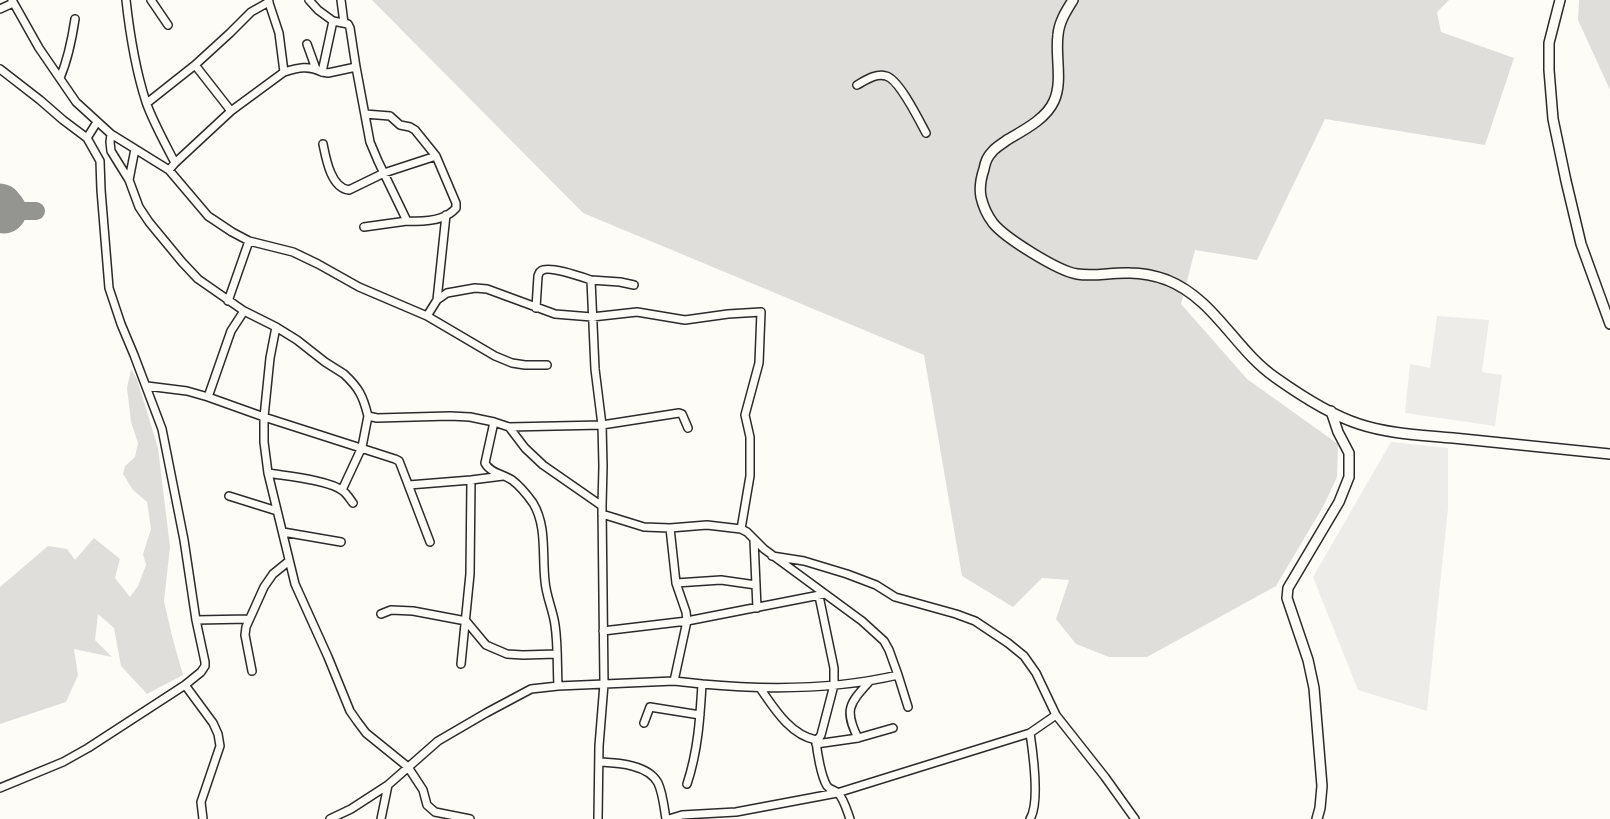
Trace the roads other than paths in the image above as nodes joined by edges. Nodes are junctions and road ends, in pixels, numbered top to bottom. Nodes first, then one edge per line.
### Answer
1 (126, 0) edge
2 (152, 0) edge
3 (309, 0) edge
4 (341, 0) edge
5 (1073, 0) edge
6 (1560, 0) edge
7 (268, 1) edge
8 (13, 2) edge
9 (0, 9) edge
10 (75, 19) dead end
11 (333, 21) junction
12 (344, 23) junction
13 (168, 25) dead end
14 (307, 44) dead end
15 (195, 65) junction
16 (356, 66) junction
17 (0, 69) edge
18 (319, 70) junction
19 (284, 72) junction
20 (60, 78) junction
21 (857, 85) dead end
22 (147, 103) junction
23 (231, 111) junction
24 (365, 114) junction
25 (97, 122) junction
26 (926, 133) dead end
27 (111, 134) junction
28 (87, 138) junction
29 (323, 144) dead end
30 (135, 149) junction
31 (436, 156) junction
32 (175, 163) junction
33 (169, 170) junction
34 (384, 173) junction
35 (129, 180) junction
36 (446, 214) junction
37 (407, 221) junction
38 (364, 227) dead end
39 (249, 241) junction
40 (591, 280) junction
41 (634, 285) dead end
42 (437, 300) junction
43 (228, 301) junction
44 (536, 308) junction
45 (244, 311) junction
46 (427, 316) junction
47 (592, 317) junction
48 (1610, 324) edge
49 (276, 327) junction
50 (547, 365) dead end
51 (147, 386) junction
52 (208, 397) junction
53 (1331, 411) junction
54 (368, 416) junction
55 (264, 417) junction
56 (494, 422) junction
57 (602, 425) junction
58 (509, 427) junction
59 (688, 428) dead end
60 (362, 448) junction
61 (1610, 454) edge
62 (268, 473) junction
63 (503, 476) junction
64 (471, 480) junction
65 (409, 485) junction
66 (342, 490) junction
67 (229, 496) dead end
68 (353, 503) dead end
69 (602, 506) junction
70 (277, 511) junction
71 (602, 514) junction
72 (670, 528) junction
73 (741, 529) junction
74 (283, 532) junction
75 (754, 540) junction
76 (341, 542) dead end
77 (430, 542) dead end
78 (772, 556) junction
79 (289, 561) junction
80 (676, 583) junction
81 (756, 585) junction
82 (822, 595) junction
83 (757, 608) junction
84 (381, 614) dead end
85 (249, 619) junction
86 (196, 620) junction
87 (466, 621) junction
88 (687, 621) junction
89 (603, 631) junction
90 (557, 654) junction
91 (462, 664) dead end
92 (252, 671) dead end
93 (898, 676) junction
94 (674, 681) junction
95 (869, 682) junction
96 (604, 684) junction
97 (702, 684) junction
98 (185, 685) junction
99 (834, 685) junction
100 (558, 686) junction
101 (760, 688) junction
102 (908, 707) dead end
103 (700, 715) junction
104 (1056, 715) junction
105 (644, 724) dead end
106 (893, 728) dead end
107 (1030, 733) junction
108 (858, 738) junction
109 (816, 742) junction
110 (599, 762) junction
111 (408, 768) junction
112 (687, 784) dead end
113 (388, 785) junction
114 (0, 788) edge
115 (838, 793) junction
116 (736, 816) edge
117 (203, 819) edge
118 (330, 819) edge
119 (381, 819) edge
120 (470, 819) edge
121 (598, 819) edge
122 (667, 819) edge
123 (850, 819) edge
124 (1030, 819) edge
125 (1134, 819) edge
126 (1317, 819) edge

1 - 22 street
2 - 13 street
3 - 11 street
4 - 12 street
5 - 53 main road
6 - 48 main road
7 - 15 street
7 - 19 street
8 - 9 street
8 - 20 street
10 - 20 street
11 - 12 street
11 - 18 street
12 - 16 street
14 - 18 street
15 - 22 street
15 - 23 street
16 - 18 street
16 - 24 street
17 - 28 street
18 - 19 street
19 - 23 street
20 - 25 street
21 - 26 street
22 - 32 street
23 - 32 street
24 - 31 street
24 - 34 street
25 - 27 street
25 - 28 street
27 - 30 street
27 - 35 street
28 - 51 street
29 - 34 street
30 - 33 street
30 - 35 street
31 - 34 street
31 - 36 street
32 - 33 street
33 - 39 street
34 - 37 street
35 - 43 street
36 - 37 street
36 - 42 street
37 - 38 street
39 - 43 street
39 - 46 street
40 - 41 street
40 - 44 street
40 - 47 street
42 - 44 street
42 - 46 street
43 - 45 street
44 - 47 street
45 - 49 street
45 - 52 street
46 - 50 street
47 - 57 street
47 - 73 street
49 - 54 street
49 - 55 street
51 - 52 street
51 - 86 street
52 - 55 street
53 - 61 main road
53 - 126 main road
54 - 56 street
54 - 60 street
55 - 60 street
55 - 62 street
56 - 58 street
56 - 63 street
57 - 58 street
57 - 59 street
57 - 69 street
58 - 69 street
60 - 65 street
60 - 66 street
62 - 66 street
62 - 70 street
63 - 64 street
63 - 90 street
64 - 65 street
64 - 87 street
65 - 77 street
66 - 68 street
67 - 70 street
69 - 71 street
70 - 74 street
71 - 72 street
71 - 89 street
72 - 73 street
72 - 80 street
73 - 75 street
74 - 76 street
74 - 79 street
75 - 78 street
75 - 81 street
78 - 82 street
78 - 104 street
79 - 85 street
79 - 111 street
80 - 81 street
80 - 88 street
81 - 83 street
82 - 83 street
82 - 93 street
82 - 99 street
83 - 88 street
84 - 87 street
85 - 86 street
85 - 92 street
86 - 98 street
87 - 90 street
87 - 91 street
88 - 89 street
88 - 94 street
89 - 96 street
90 - 100 street
93 - 95 street
93 - 102 street
94 - 96 street
94 - 97 street
95 - 99 street
95 - 108 street
96 - 100 street
96 - 110 street
97 - 101 street
97 - 103 street
98 - 114 street
98 - 117 street
99 - 101 street
99 - 109 street
100 - 111 street
101 - 109 street
103 - 105 street
103 - 112 street
104 - 107 street
104 - 125 street
106 - 108 street
107 - 115 street
107 - 124 street
108 - 109 street
109 - 115 street
110 - 121 street
110 - 122 street
111 - 113 street
111 - 120 street
113 - 118 street
113 - 119 street
115 - 116 street
115 - 123 street
116 - 122 street

